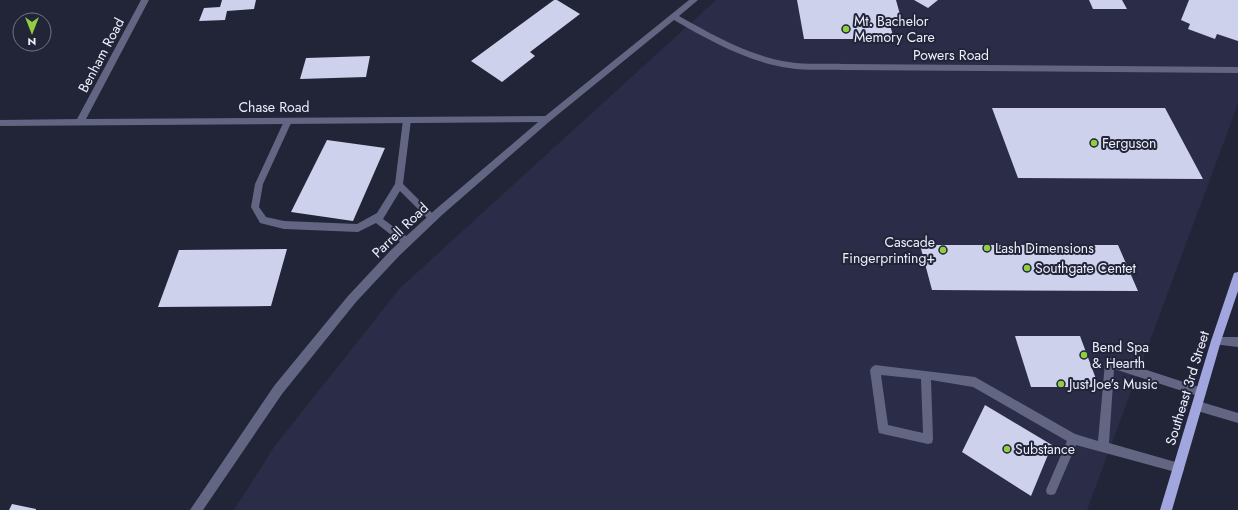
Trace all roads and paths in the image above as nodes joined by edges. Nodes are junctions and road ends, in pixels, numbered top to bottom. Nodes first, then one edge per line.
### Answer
1 (145, 0) edge
2 (694, 0) edge
3 (674, 17) junction
4 (1238, 70) edge
5 (547, 119) junction
6 (407, 120) junction
7 (288, 121) junction
8 (80, 122) junction
9 (0, 123) edge
10 (399, 185) junction
11 (376, 218) junction
12 (433, 218) junction
13 (406, 242) junction
14 (1238, 276) edge
15 (1216, 341) junction
16 (1238, 342) edge
17 (926, 375) junction
18 (1201, 392) junction
19 (1198, 406) junction
20 (1238, 418) edge
21 (1074, 439) junction
22 (1103, 447) junction
23 (1179, 468) junction
24 (1051, 490) dead end
25 (196, 510) edge
26 (1166, 510) edge

1 - 8 street, Benham Road
2 - 3 street, Parrell Road
3 - 4 street, Powers Road
3 - 5 street, Parrell Road
5 - 6 street, Chase Road
5 - 12 street, Parrell Road
6 - 7 street, Chase Road
6 - 10 lane
7 - 8 street, Chase Road
7 - 11 lane
8 - 9 street, Chase Road
10 - 11 lane
10 - 12 lane
11 - 13 lane
12 - 13 street, Parrell Road
13 - 25 street, Parrell Road
14 - 15 main road, Southeast 3rd Street
15 - 16 lane
15 - 18 main road, Southeast 3rd Street
17 - 17 lane
17 - 21 lane
18 - 19 main road, Southeast 3rd Street
18 - 22 lane
19 - 20 lane
19 - 23 main road, Southeast 3rd Street
21 - 22 lane
21 - 24 lane
22 - 23 lane
23 - 26 main road, Southeast 3rd Street

